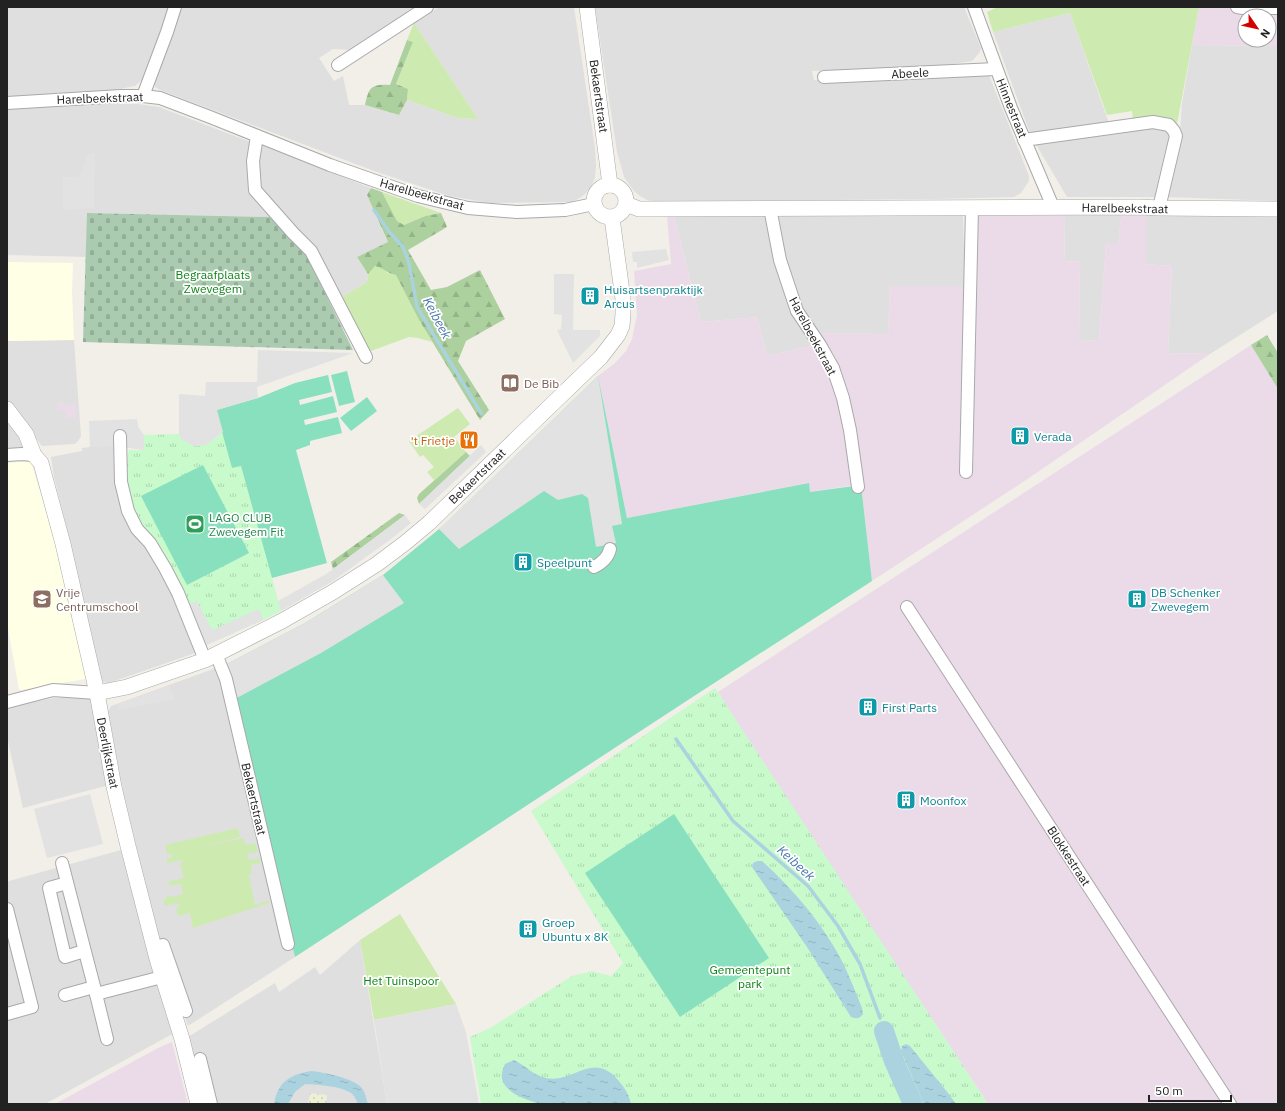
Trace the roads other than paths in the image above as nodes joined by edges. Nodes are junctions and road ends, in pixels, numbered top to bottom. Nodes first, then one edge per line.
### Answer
1 (175, 7) edge
2 (427, 7) edge
3 (587, 7) edge
4 (974, 7) edge
5 (1237, 7) edge
6 (1278, 8) edge
7 (338, 65) dead end
8 (996, 69) junction
9 (824, 77) dead end
10 (143, 96) junction
11 (7, 103) edge
12 (257, 136) junction
13 (1024, 140) junction
14 (610, 185) junction
15 (594, 204) junction
16 (626, 204) junction
17 (1053, 207) junction
18 (770, 208) junction
19 (972, 208) junction
20 (1159, 208) junction
21 (1278, 209) edge
22 (612, 218) junction
23 (366, 357) dead end
24 (7, 409) edge
25 (120, 436) dead end
26 (7, 455) edge
27 (34, 455) junction
28 (966, 472) dead end
29 (858, 487) dead end
30 (610, 549) dead end
31 (594, 567) dead end
32 (907, 607) dead end
33 (210, 657) junction
34 (97, 693) junction
35 (7, 702) edge
36 (62, 863) dead end
37 (67, 883) junction
38 (7, 909) edge
39 (288, 944) dead end
40 (154, 948) junction
41 (84, 951) junction
42 (162, 977) junction
43 (95, 990) junction
44 (65, 995) dead end
45 (186, 1011) dead end
46 (7, 1014) edge
47 (107, 1039) dead end
48 (200, 1059) dead end
49 (198, 1104) edge
50 (211, 1104) edge
51 (1230, 1104) edge

1 - 10 street
2 - 7 street
3 - 14 street, Bekaertstraat
4 - 8 street, Hinnestraat
5 - 6 street
8 - 9 street, Abeele
8 - 13 street, Hinnestraat
10 - 11 street, Harelbeekstraat
10 - 12 street, Harelbeekstraat
12 - 15 street, Harelbeekstraat
12 - 23 street
13 - 17 street, Hinnestraat
13 - 20 street
14 - 15 street
14 - 16 street
15 - 22 street
16 - 18 street, Harelbeekstraat
16 - 22 street
17 - 19 street, Harelbeekstraat
17 - 20 street, Harelbeekstraat
18 - 19 street, Harelbeekstraat
18 - 29 street, Harelbeekstraat
19 - 28 street
20 - 21 street, Harelbeekstraat
22 - 33 street, Bekaertstraat
24 - 27 street, Deerlijkstraat
25 - 33 street, Bekaertstraat
26 - 27 street
27 - 34 street, Deerlijkstraat
30 - 31 street
32 - 51 street, Blokkestraat
33 - 34 street, Bekaertstraat
33 - 39 street, Bekaertstraat
34 - 35 street, Bekaertstraat
34 - 40 street, Deerlijkstraat
36 - 37 street
37 - 41 street
37 - 41 street
38 - 46 street
40 - 42 street, Deerlijkstraat
40 - 45 street
41 - 43 street
42 - 43 street
42 - 49 street, Deerlijkstraat
43 - 44 street
43 - 47 street
48 - 50 street

